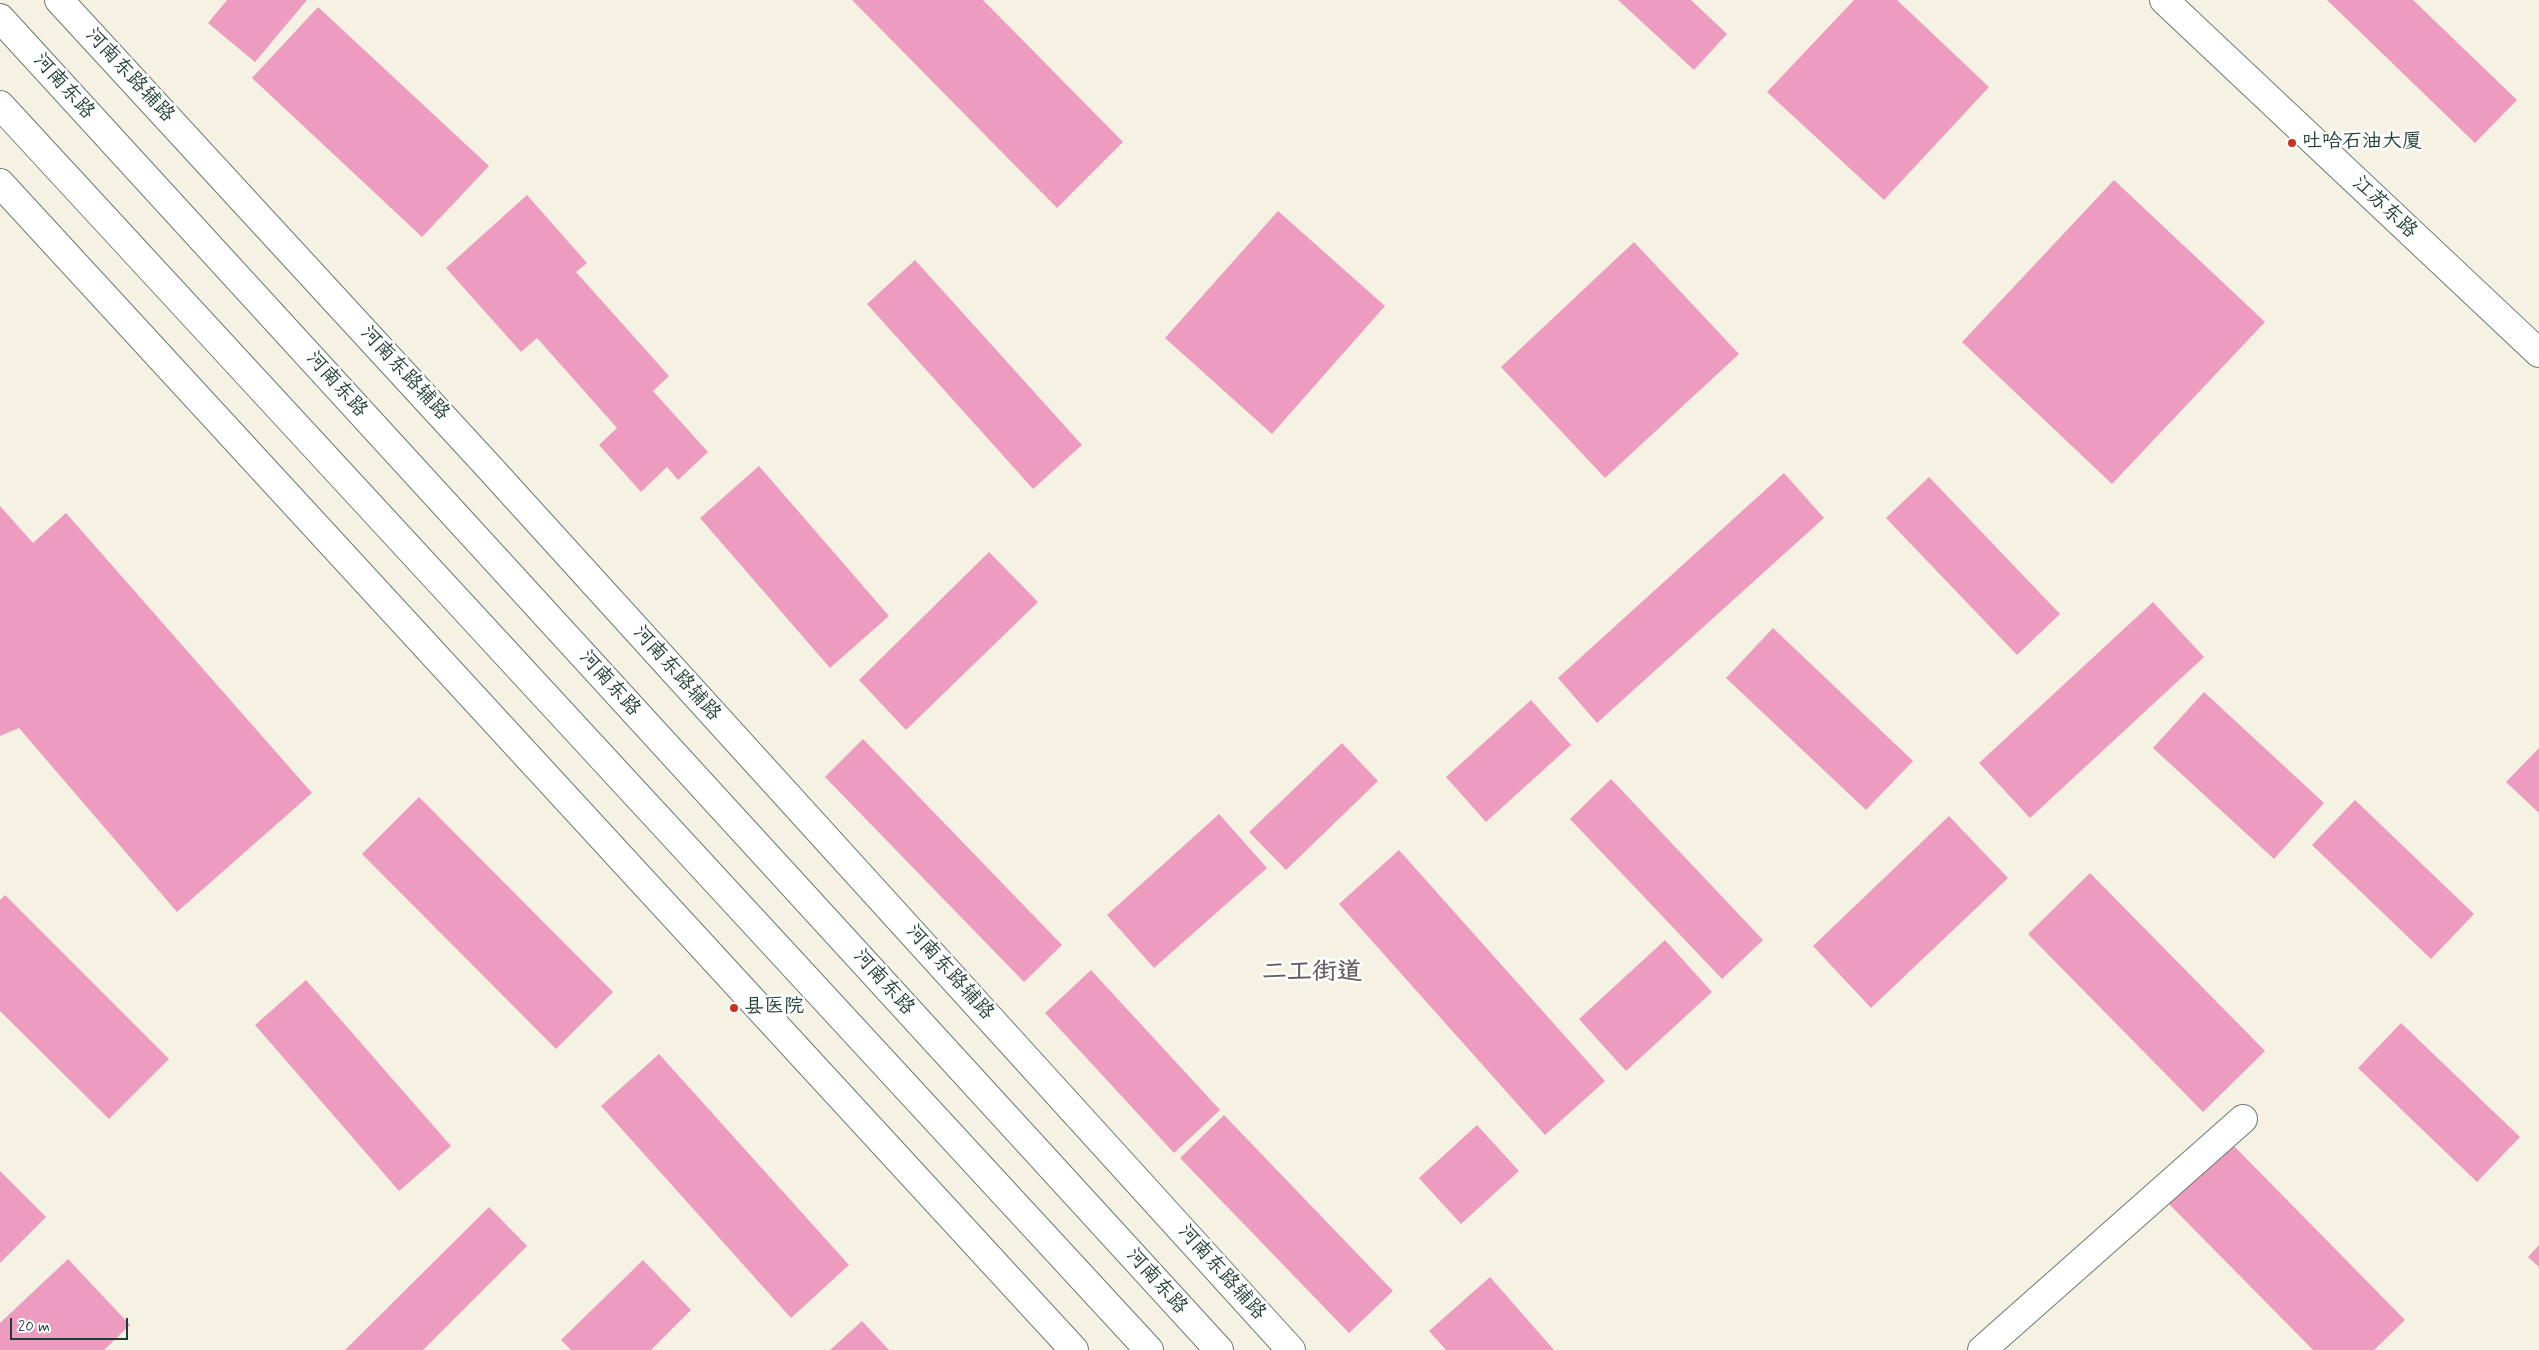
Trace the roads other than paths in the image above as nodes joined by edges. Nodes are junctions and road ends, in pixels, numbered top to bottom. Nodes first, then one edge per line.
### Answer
1 (59, 0) edge
2 (2164, 0) edge
3 (0, 18) edge
4 (0, 106) edge
5 (0, 183) edge
6 (2539, 353) edge
7 (2243, 1119) dead end
8 (1074, 1350) edge
9 (1149, 1350) edge
10 (1219, 1350) edge
11 (1291, 1350) edge
12 (1982, 1350) edge

1 - 11 street, 河南东路辅路
2 - 6 street, 江苏东路
3 - 10 street, 河南东路
4 - 9 street
5 - 8 street
7 - 12 street

